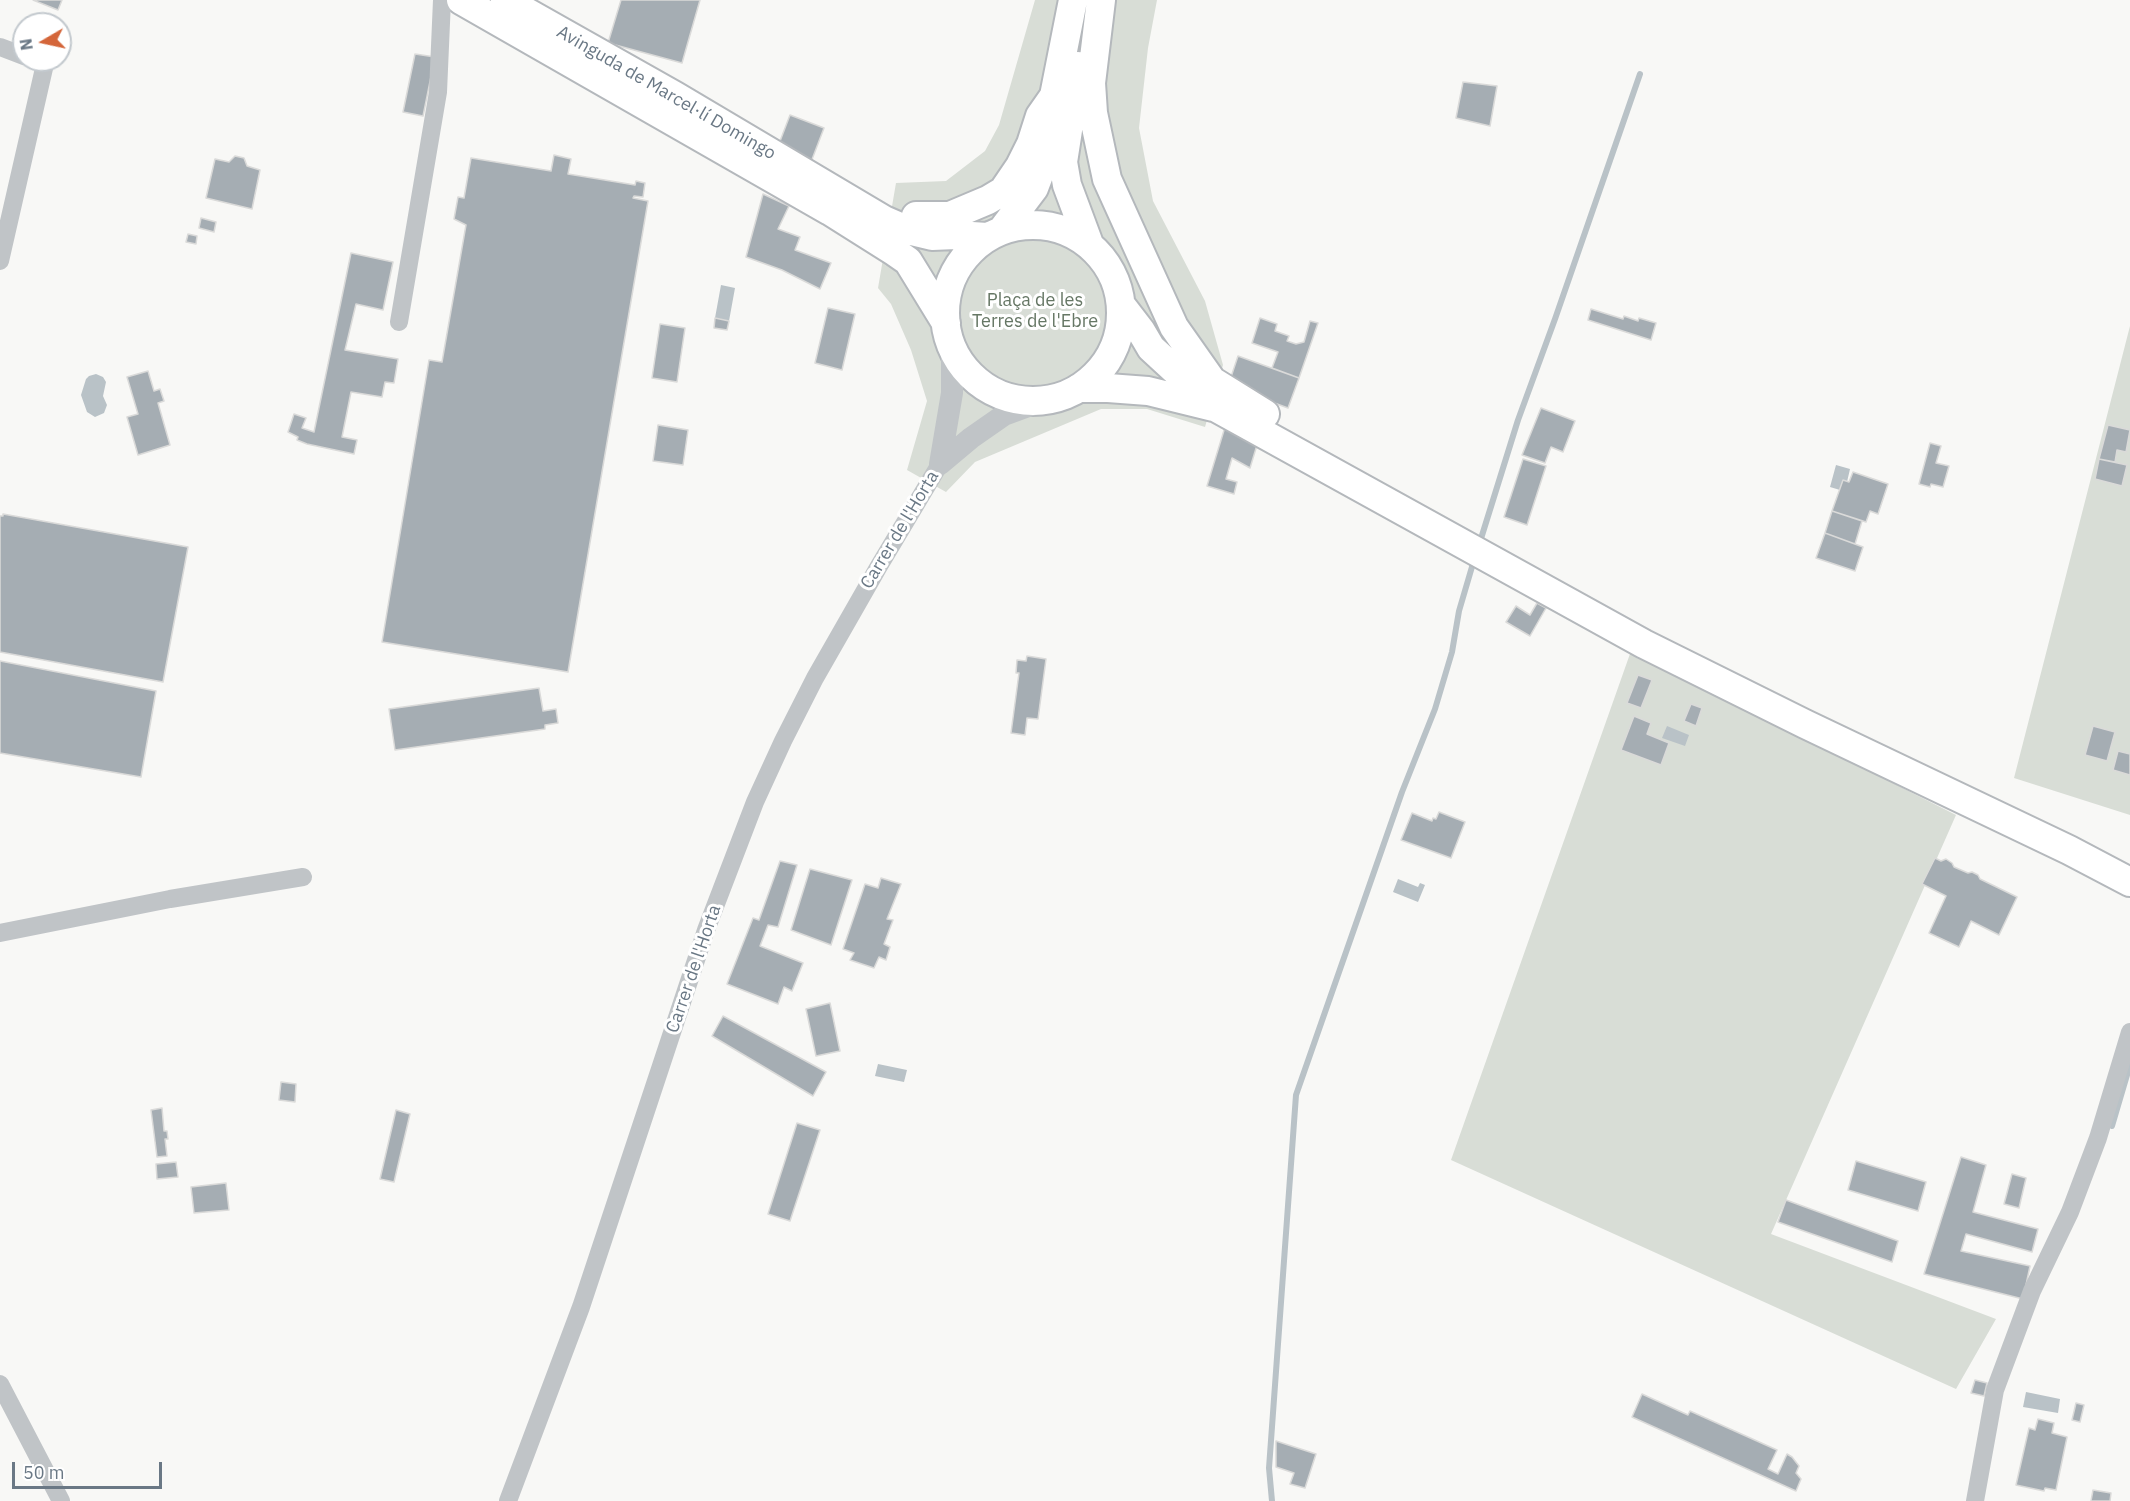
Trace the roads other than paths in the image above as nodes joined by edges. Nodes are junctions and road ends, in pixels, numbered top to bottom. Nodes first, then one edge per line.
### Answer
1 (442, 0) edge
2 (462, 0) edge
3 (505, 0) edge
4 (1073, 0) edge
5 (1095, 0) edge
6 (1101, 0) edge
7 (43, 72) edge
8 (1054, 96) junction
9 (827, 186) junction
10 (995, 233) junction
11 (1089, 244) junction
12 (0, 261) edge
13 (1121, 306) junction
14 (399, 322) dead end
15 (949, 335) junction
16 (1079, 388) junction
17 (1042, 400) junction
18 (1215, 407) junction
19 (940, 464) junction
20 (1358, 486) junction
21 (303, 877) dead end
22 (2130, 882) edge
23 (0, 933) edge
24 (2130, 1032) edge
25 (0, 1384) edge
26 (61, 1501) edge
27 (508, 1501) edge
28 (1975, 1501) edge

1 - 14 street
2 - 15 main road
3 - 9 main road, Avinguda de Marcel·lí Domingo
4 - 8 main road
5 - 11 main road
6 - 20 main road
7 - 12 street
8 - 9 main road
8 - 10 main road
9 - 10 main road
10 - 11 main road
10 - 15 main road
11 - 13 main road
13 - 16 main road
13 - 18 main road
15 - 17 main road
15 - 19 street
16 - 17 main road
16 - 18 main road
17 - 19 street
18 - 20 main road
19 - 27 street, Carrer de l'Horta
20 - 22 main road
21 - 23 street
24 - 28 street
25 - 26 street

